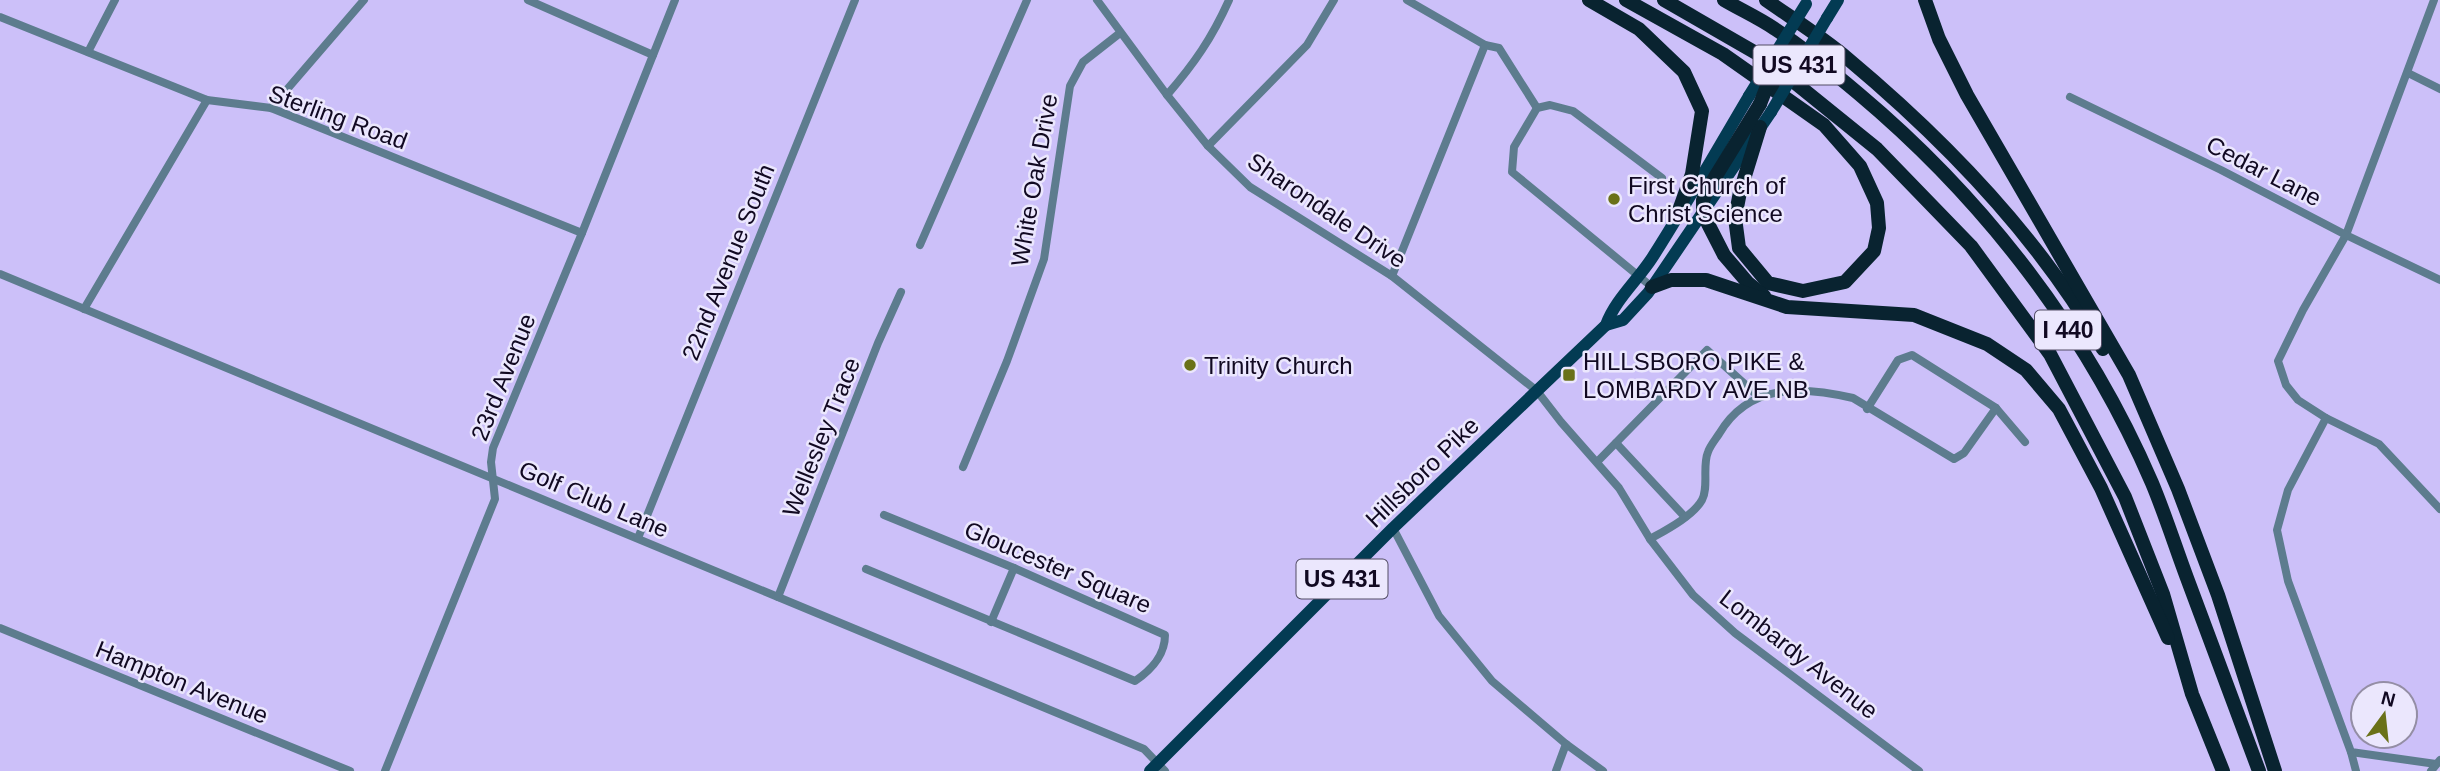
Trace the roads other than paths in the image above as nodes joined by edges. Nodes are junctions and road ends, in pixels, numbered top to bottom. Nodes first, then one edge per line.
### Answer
1 (115, 0) edge
2 (364, 0) edge
3 (528, 0) edge
4 (675, 0) edge
5 (855, 0) edge
6 (1027, 0) edge
7 (1097, 0) edge
8 (1228, 0) edge
9 (1334, 0) edge
10 (1407, 0) edge
11 (1589, 0) edge
12 (1626, 0) edge
13 (1664, 0) edge
14 (1724, 0) edge
15 (1766, 0) edge
16 (1838, 0) edge
17 (1926, 0) edge
18 (2434, 0) edge
19 (1807, 2) edge
20 (0, 17) edge
21 (1120, 33) junction
22 (1485, 46) junction
23 (88, 52) junction
24 (653, 55) junction
25 (1770, 62) joint
26 (2408, 73) junction
27 (2440, 89) edge
28 (1167, 96) junction
29 (2070, 97) dead end
30 (207, 100) junction
31 (1760, 104) junction
32 (271, 108) junction
33 (1537, 108) junction
34 (1759, 127) junction
35 (1208, 146) junction
36 (1662, 178) dead end
37 (1703, 214) junction
38 (1678, 216) junction
39 (582, 233) junction
40 (2346, 235) junction
41 (920, 245) dead end
42 (0, 274) edge
43 (1392, 276) junction
44 (1639, 278) junction
45 (2440, 280) edge
46 (1652, 287) junction
47 (901, 292) dead end
48 (1771, 301) junction
49 (84, 309) junction
50 (1606, 325) junction
51 (1537, 391) junction
52 (1758, 396) junction
53 (1867, 408) junction
54 (1996, 408) junction
55 (2326, 418) junction
56 (2025, 442) dead end
57 (1613, 446) junction
58 (1598, 461) junction
59 (963, 467) dead end
60 (493, 477) junction
61 (2178, 489) junction
62 (2440, 509) edge
63 (884, 515) dead end
64 (1685, 517) junction
65 (1393, 528) junction
66 (638, 538) junction
67 (1650, 539) junction
68 (1014, 568) junction
69 (866, 569) dead end
70 (778, 597) junction
71 (990, 622) junction
72 (0, 628) edge
73 (2192, 694) junction
74 (1566, 744) junction
75 (2351, 752) junction
76 (2436, 765) edge
77 (1158, 768) edge
78 (350, 771) edge
79 (386, 771) edge
80 (1556, 771) edge
81 (1603, 771) edge
82 (1919, 771) edge
83 (2223, 771) edge
84 (2259, 771) edge
85 (2275, 771) edge
86 (2357, 771) edge

1 - 23 street
2 - 32 street
3 - 24 street
4 - 24 street, 23rd Avenue
5 - 66 street, 22nd Avenue South
6 - 41 street
7 - 21 street, Sharondale Drive
8 - 28 street
9 - 35 street
10 - 22 street
11 - 38 highway
12 - 34 highway
13 - 73 highway, I 440
14 - 84 highway, I 440
15 - 61 highway
16 - 31 main road, Hillsboro Pike / US 431, bridge
17 - 61 highway
18 - 26 street
19 - 25 main road, US 431, bridge
20 - 23 street, Sterling Road
21 - 28 street, Sharondale Drive
21 - 59 street, White Oak Drive
22 - 33 street
22 - 43 street
23 - 30 street, Sterling Road
24 - 39 street, 23rd Avenue
25 - 31 highway, bridge
26 - 27 street
26 - 40 street
28 - 35 street, Sharondale Drive
29 - 40 street, Cedar Lane
30 - 32 street, Sterling Road
30 - 49 street
31 - 34 main road, Hillsboro Pike / US 431
31 - 37 highway
31 - 38 main road, Hillsboro Pike / US 431
32 - 39 street, Sterling Road
33 - 36 street
33 - 44 street
34 - 37 main road, Hillsboro Pike / US 431
35 - 43 street, Sharondale Drive
37 - 46 main road, Hillsboro Pike / US 431
37 - 48 highway
38 - 44 main road, Hillsboro Pike / US 431
39 - 60 street, 23rd Avenue
40 - 45 street, Cedar Lane
40 - 55 street
42 - 49 street, Golf Club Lane
43 - 51 street, Sharondale Drive
44 - 46 street
44 - 50 main road, Hillsboro Pike / US 431
46 - 48 highway
46 - 50 main road, Hillsboro Pike / US 431
47 - 70 street, Wellesley Trace
48 - 73 highway
49 - 60 street, Golf Club Lane
50 - 51 main road, Hillsboro Pike / US 431
51 - 58 street, Lombardy Avenue
51 - 65 main road, Hillsboro Pike / US 431
52 - 53 street
52 - 57 street
52 - 64 street
53 - 54 street
53 - 54 street
54 - 56 street
55 - 62 street
55 - 75 street
57 - 58 street
57 - 64 street
58 - 67 street, Lombardy Avenue
60 - 66 street, Golf Club Lane
60 - 79 street, 23rd Avenue
61 - 85 highway
63 - 68 street, Gloucester Square
64 - 67 street
65 - 74 street
65 - 77 main road, Hillsboro Pike / US 431
66 - 70 street, Golf Club Lane
67 - 82 street, Lombardy Avenue
68 - 71 street
68 - 71 street, Gloucester Square
69 - 71 street, Gloucester Square
70 - 77 street, Golf Club Lane
72 - 78 street, Hampton Avenue
73 - 83 highway, I 440
74 - 80 street
74 - 81 street
75 - 76 street
75 - 86 street

